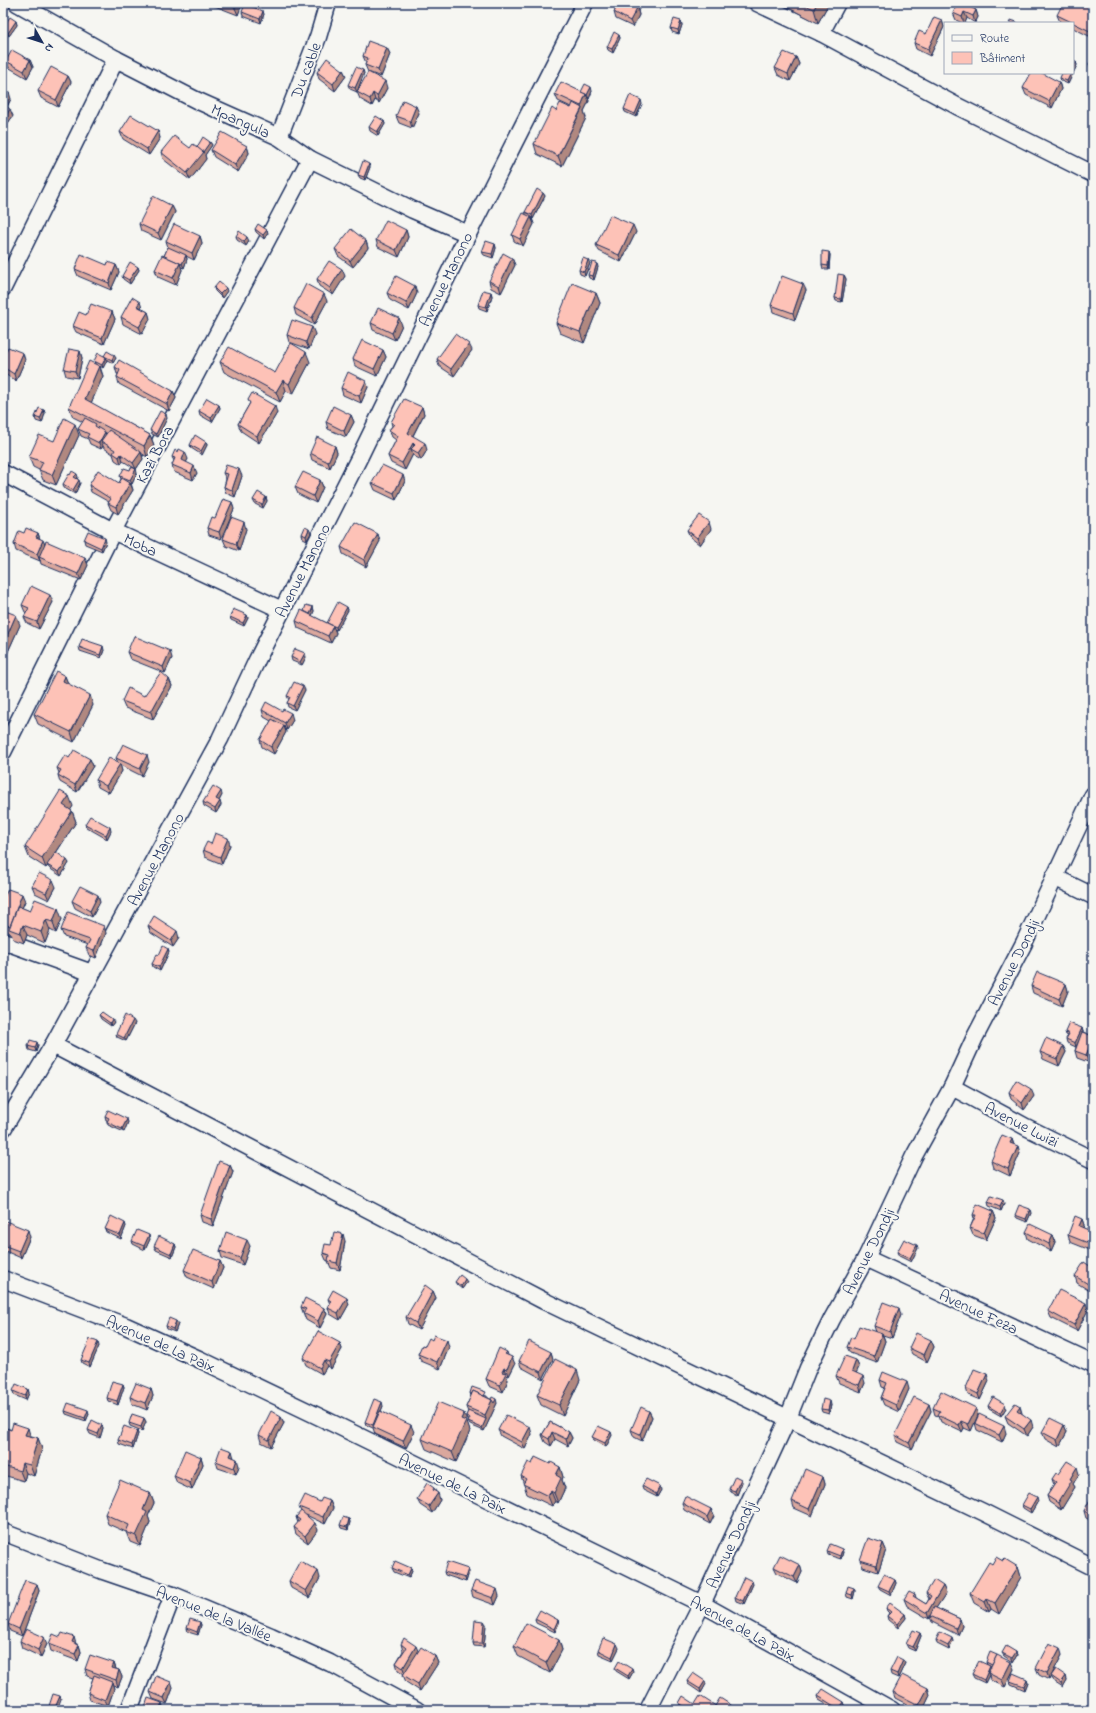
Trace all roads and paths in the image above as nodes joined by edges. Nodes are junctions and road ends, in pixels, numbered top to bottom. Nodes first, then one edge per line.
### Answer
1 (17, 3) edge
2 (328, 3) edge
3 (585, 3) edge
4 (757, 3) edge
5 (837, 3) edge
6 (821, 33) junction
7 (116, 59) junction
8 (279, 137) junction
9 (310, 159) junction
10 (1093, 174) edge
11 (468, 234) junction
12 (3, 288) edge
13 (3, 473) edge
14 (113, 531) junction
15 (282, 610) junction
16 (3, 752) edge
17 (1093, 794) edge
18 (1054, 877) junction
19 (1093, 896) edge
20 (3, 941) edge
21 (92, 973) junction
22 (53, 1045) junction
23 (952, 1087) junction
24 (3, 1129) edge
25 (1093, 1160) edge
26 (866, 1258) junction
27 (3, 1279) edge
28 (1093, 1364) edge
29 (788, 1418) junction
30 (3, 1532) edge
31 (1093, 1567) edge
32 (173, 1595) junction
33 (702, 1604) junction
34 (129, 1710) edge
35 (417, 1710) edge
36 (648, 1710) edge
37 (892, 1710) edge

1 - 7 street, Mpangula
2 - 8 street, Du cable
3 - 11 street, Avenue Manono
4 - 6 street
5 - 6 street
6 - 10 street
7 - 8 street, Mpangula
7 - 12 street
8 - 9 street, Mpangula
9 - 11 street, Mpangula
9 - 14 street, Kazi Bora
11 - 15 street, Avenue Manono
13 - 14 street, Moba
14 - 15 street, Moba
14 - 16 street, Kazi Bora
15 - 21 street, Avenue Manono
17 - 18 street, Avenue Dondji
18 - 19 street
18 - 23 street, Avenue Dondji
20 - 21 street
21 - 22 street, Avenue Manono
22 - 24 street, Avenue Manono
22 - 29 street
23 - 25 street, Avenue Lwizi
23 - 26 street, Avenue Dondji
26 - 28 street, Avenue Feza
26 - 29 street, Avenue Dondji
27 - 33 street, Avenue de La Paix
29 - 31 street
29 - 33 street, Avenue Dondji
30 - 32 street, Avenue de la Vallée
32 - 34 street
32 - 35 street, Avenue de la Vallée
33 - 36 street, Avenue Dondji
33 - 37 street, Avenue de La Paix

